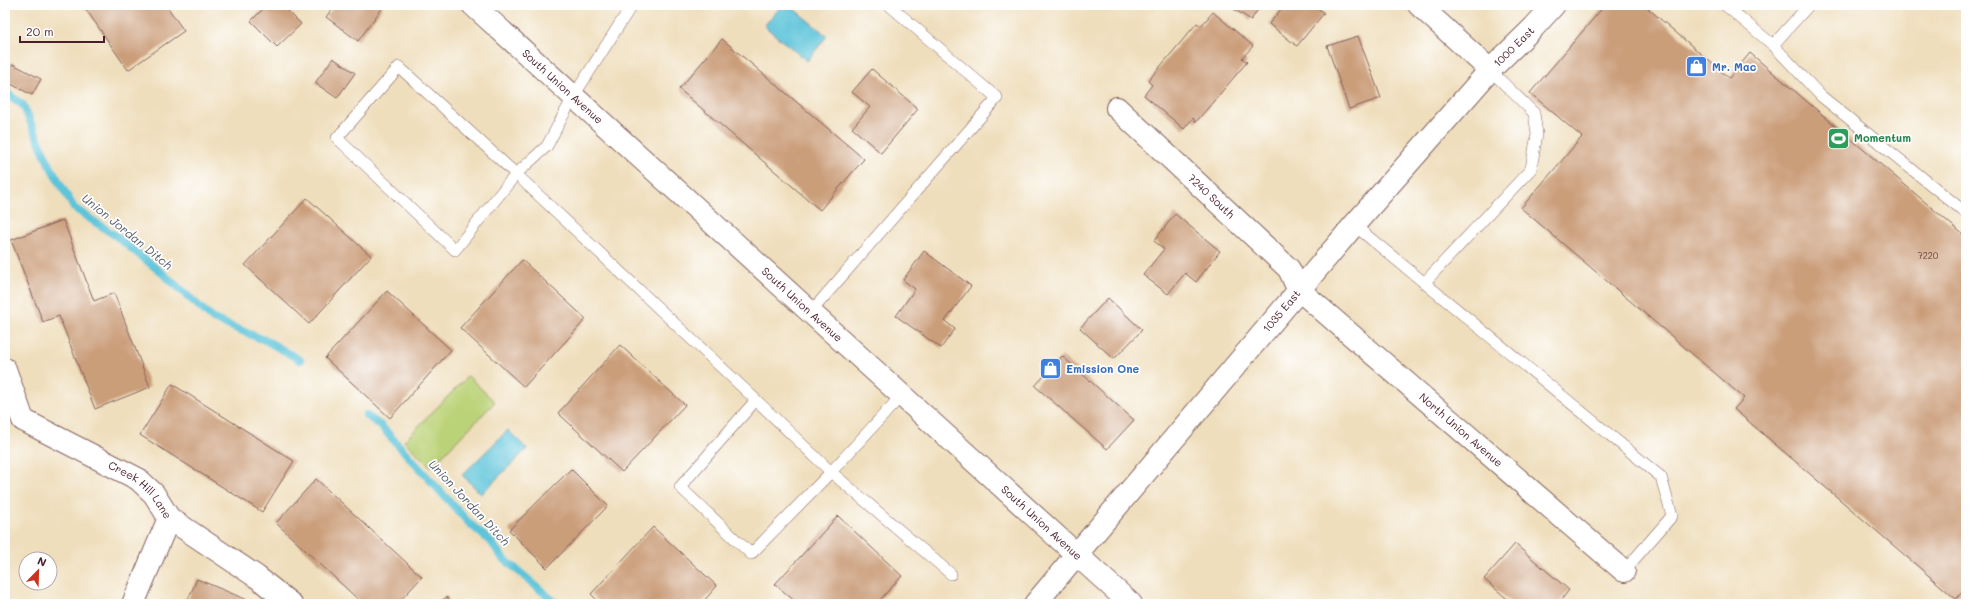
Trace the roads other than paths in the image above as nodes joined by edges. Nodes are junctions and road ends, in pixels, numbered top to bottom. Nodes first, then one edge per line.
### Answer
1 (473, 5) edge
2 (632, 5) edge
3 (889, 5) edge
4 (1419, 5) edge
5 (1554, 5) edge
6 (1725, 5) edge
7 (1809, 5) edge
8 (1773, 45) junction
9 (1490, 70) junction
10 (572, 97) junction
11 (1117, 108) dead end
12 (516, 174) junction
13 (1966, 213) edge
14 (1354, 225) junction
15 (1424, 283) junction
16 (1298, 289) junction
17 (810, 313) junction
18 (5, 369) edge
19 (901, 396) junction
20 (756, 400) junction
21 (832, 472) junction
22 (169, 518) junction
23 (1076, 555) junction
24 (1624, 571) joint
25 (951, 574) dead end
26 (133, 604) edge
27 (292, 604) edge
28 (1035, 604) edge
29 (1131, 604) edge

1 - 10 street, South Union Avenue
2 - 10 lane
3 - 17 lane
4 - 9 street
5 - 9 street, 1000 East
6 - 8 lane
7 - 8 lane
8 - 13 lane
9 - 14 street, 1035 East
9 - 15 lane
10 - 12 lane
10 - 17 street, South Union Avenue
11 - 16 street, 7240 South
12 - 12 lane
12 - 20 lane
14 - 15 lane
14 - 16 street, 1035 East
15 - 24 lane
16 - 23 street, 1035 East
16 - 24 street, North Union Avenue
17 - 19 street, South Union Avenue
18 - 22 street, Creek Hill Lane
19 - 21 lane
19 - 23 street, South Union Avenue
20 - 21 lane
20 - 21 lane
21 - 25 lane
22 - 26 street
22 - 27 street, Creek Hill Lane
23 - 28 street, 1035 East
23 - 29 street, South Union Avenue

